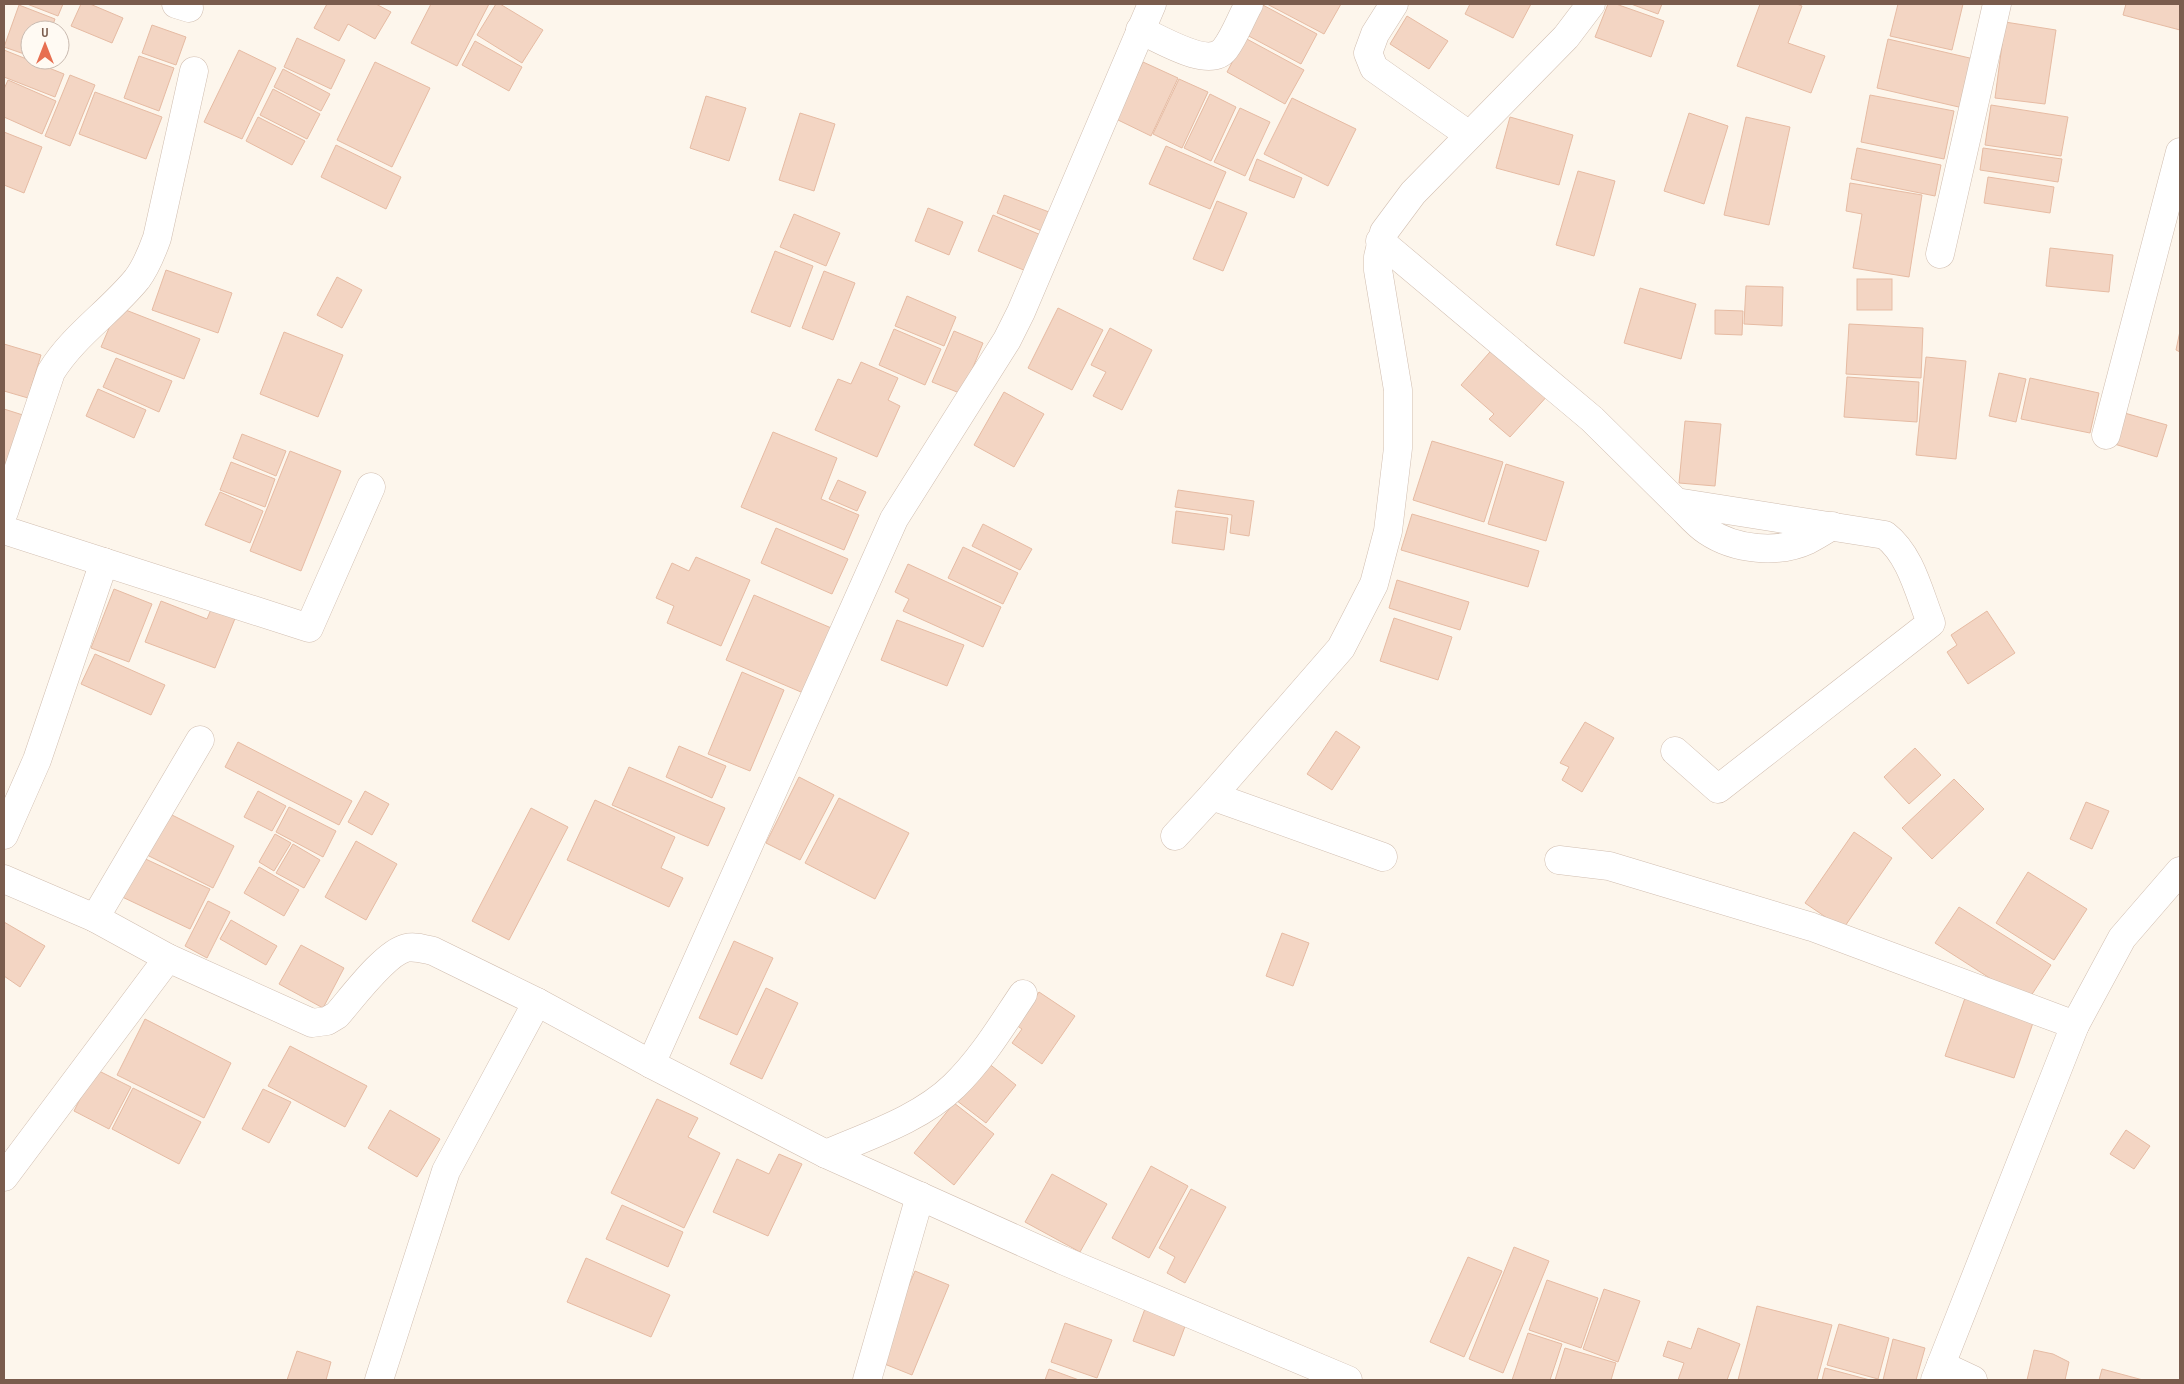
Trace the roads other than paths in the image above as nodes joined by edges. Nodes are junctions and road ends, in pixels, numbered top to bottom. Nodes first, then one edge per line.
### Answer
1 (1152, 4) edge
2 (1249, 4) edge
3 (1394, 4) edge
4 (1591, 4) edge
5 (1997, 4) edge
6 (1140, 30) junction
7 (194, 70) dead end
8 (1469, 135) junction
9 (2180, 152) edge
10 (1380, 241) junction
11 (1940, 254) dead end
12 (2106, 435) dead end
13 (371, 487) dead end
14 (4, 512) edge
15 (4, 530) edge
16 (104, 562) junction
17 (200, 740) dead end
18 (1675, 751) dead end
19 (1212, 796) junction
20 (4, 835) edge
21 (1175, 836) dead end
22 (1383, 857) dead end
23 (1559, 860) dead end
24 (2180, 872) edge
25 (4, 879) edge
26 (96, 918) junction
27 (168, 958) junction
28 (1023, 994) dead end
29 (537, 1002) junction
30 (2075, 1025) junction
31 (651, 1064) junction
32 (826, 1154) junction
33 (4, 1177) edge
34 (920, 1196) junction
35 (1938, 1373) edge
36 (379, 1380) edge
37 (867, 1380) edge
38 (1348, 1380) edge
39 (1973, 1380) edge

1 - 6 street
2 - 6 street
3 - 8 street
4 - 8 street
5 - 11 street
6 - 31 street
7 - 14 street
8 - 10 street
9 - 12 street
10 - 18 street
10 - 19 street
13 - 16 street
15 - 16 street
16 - 20 street
17 - 26 street
19 - 21 street
19 - 22 street
23 - 30 street
24 - 30 street
25 - 26 street
26 - 27 street
27 - 29 street
27 - 33 street
28 - 32 street
29 - 31 street
29 - 36 street
30 - 35 street
31 - 32 street
32 - 34 street
34 - 37 street
34 - 38 street
35 - 39 street

